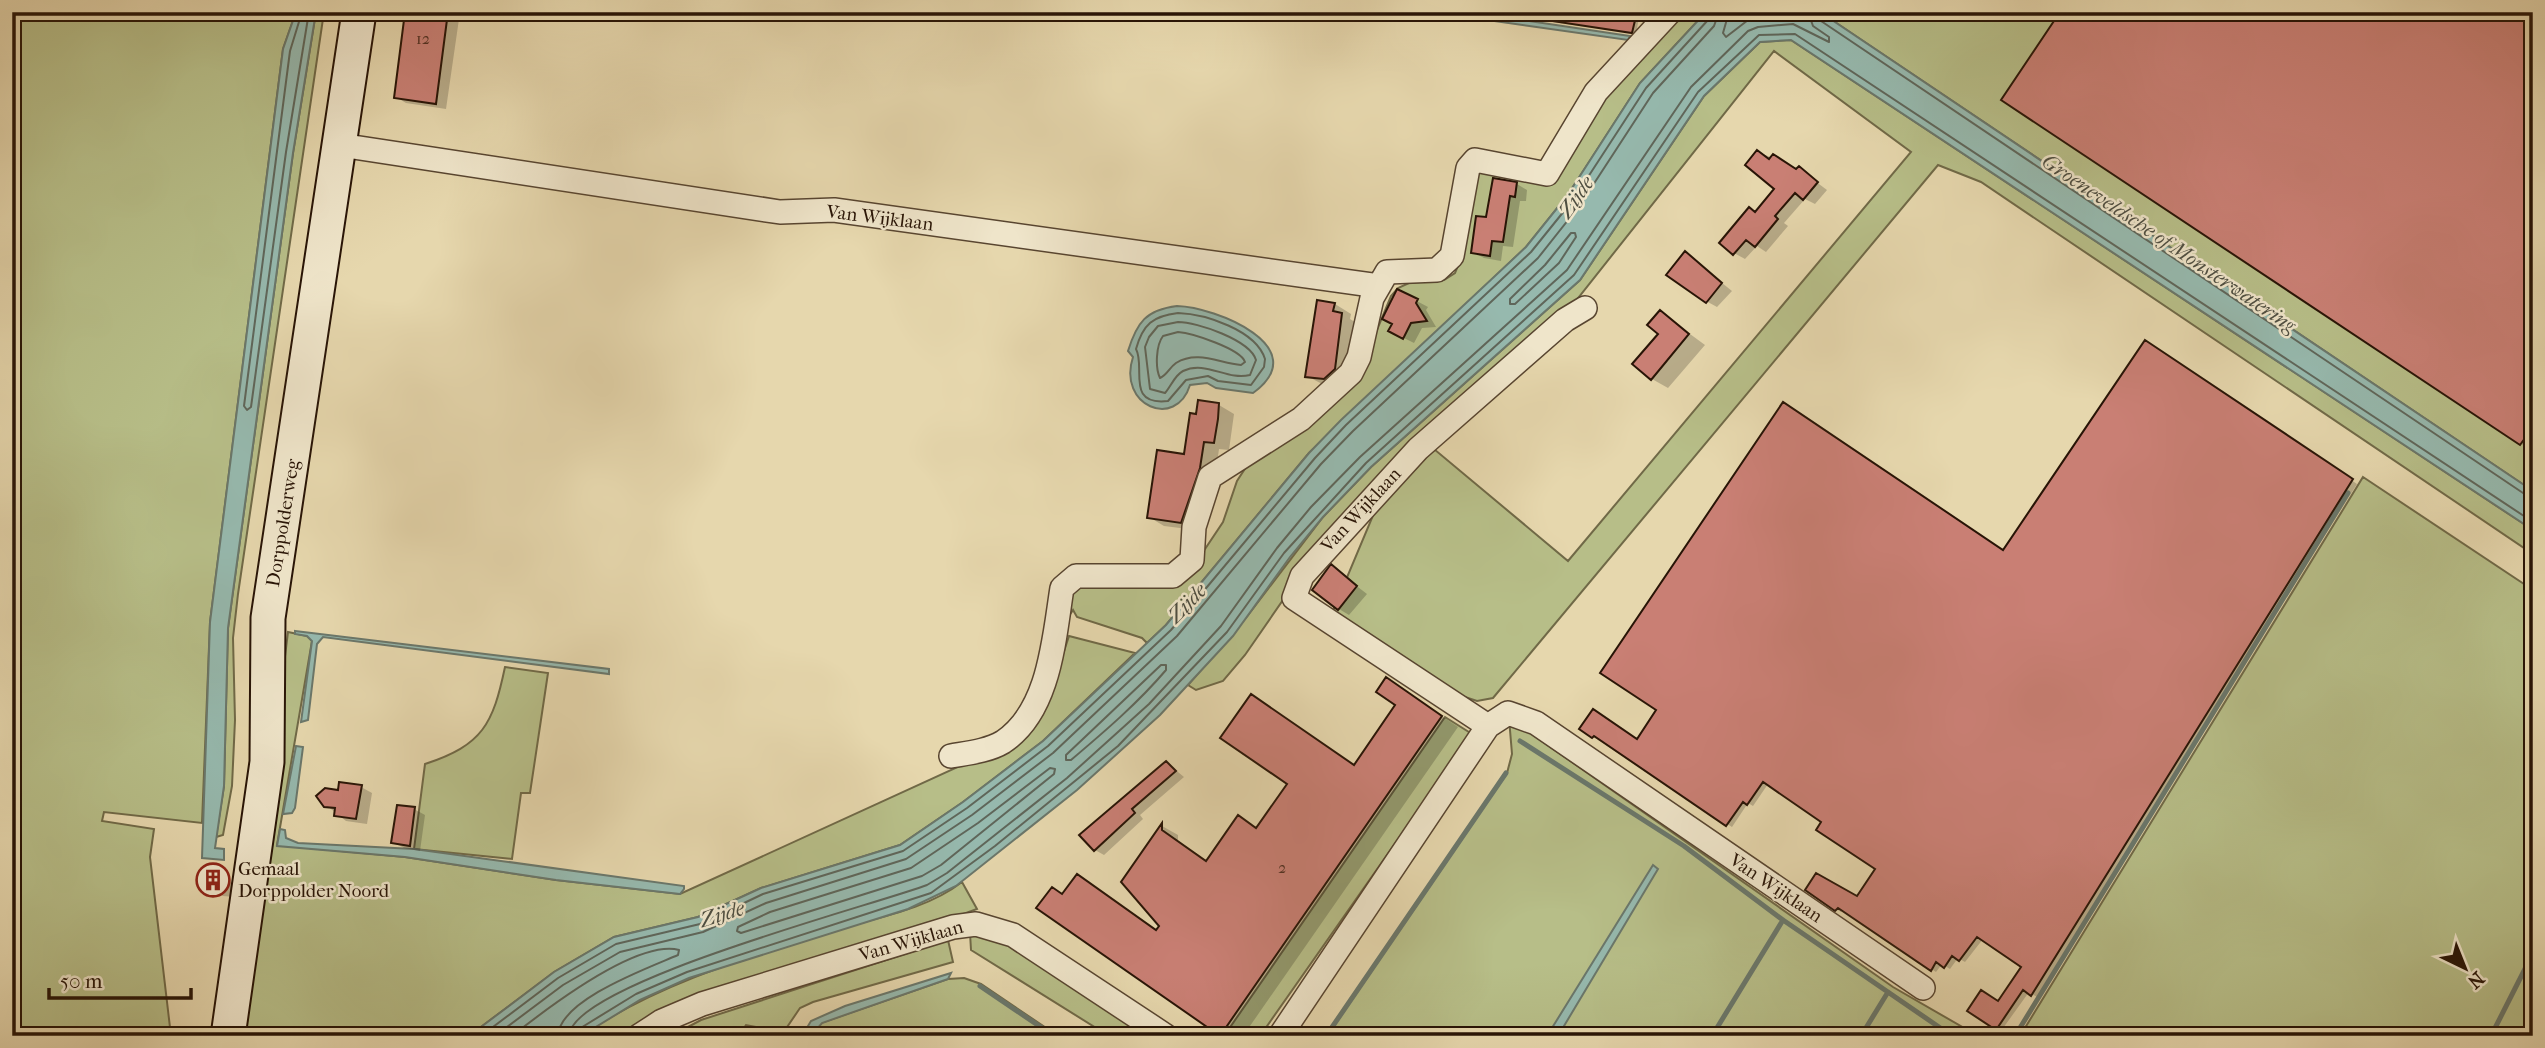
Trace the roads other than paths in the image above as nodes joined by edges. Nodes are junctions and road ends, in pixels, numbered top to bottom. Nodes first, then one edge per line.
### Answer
1 (359, 12) edge
2 (1670, 12) edge
3 (340, 145) junction
4 (1379, 286) junction
5 (1586, 308) dead end
6 (1488, 726) junction
7 (951, 756) dead end
8 (1923, 988) dead end
9 (228, 1036) edge
10 (639, 1036) edge
11 (1166, 1036) edge
12 (1280, 1036) edge

1 - 3 street, Dorppolderweg
2 - 4 street
3 - 4 street, Van Wijklaan
3 - 9 street, Dorppolderweg
4 - 7 street
5 - 6 street, Van Wijklaan
6 - 8 street, Van Wijklaan
6 - 12 street
10 - 11 street, Van Wijklaan

